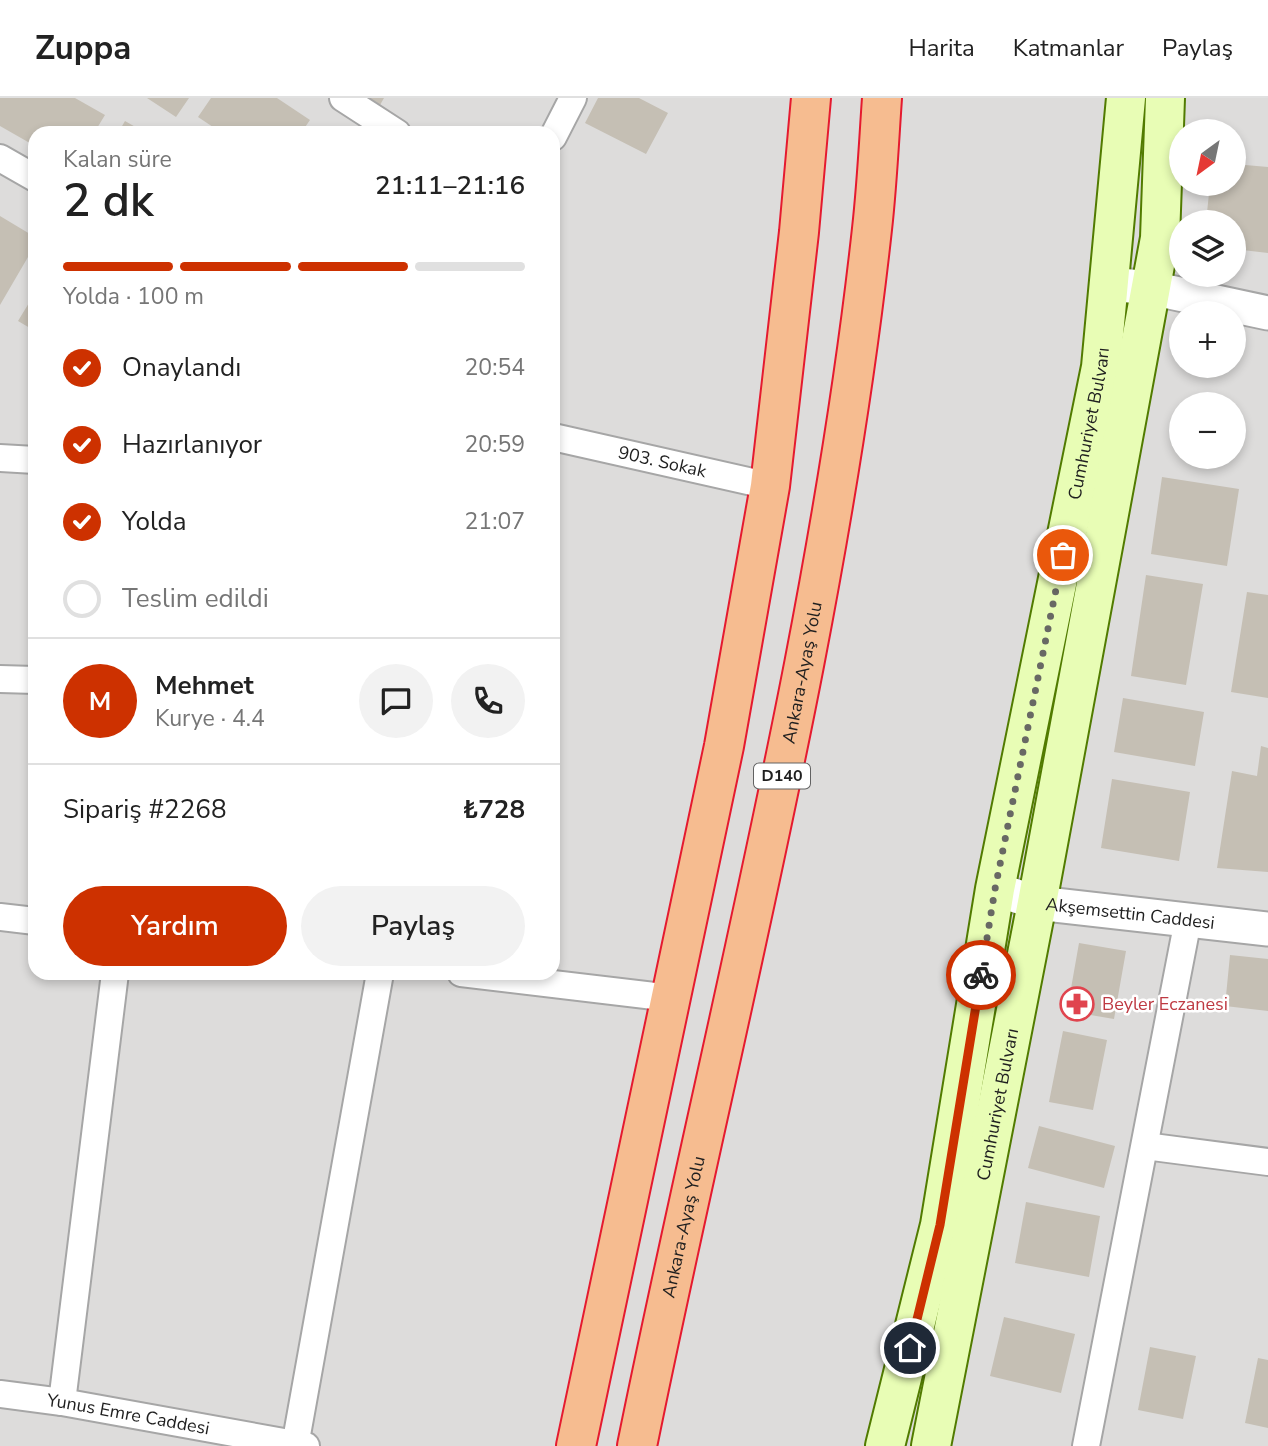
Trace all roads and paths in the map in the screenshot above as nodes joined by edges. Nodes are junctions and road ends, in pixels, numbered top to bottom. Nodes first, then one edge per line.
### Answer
1 (343, 98) edge
2 (573, 98) edge
3 (811, 98) edge
4 (882, 98) edge
5 (1126, 98) edge
6 (1165, 98) edge
7 (386, 126) edge
8 (559, 126) edge
9 (0, 158) edge
10 (28, 173) edge
11 (1108, 284) junction
12 (1151, 288) junction
13 (1268, 313) edge
14 (560, 439) edge
15 (0, 458) edge
16 (28, 460) edge
17 (770, 486) junction
18 (0, 679) edge
19 (28, 680) edge
20 (995, 889) junction
21 (1037, 903) junction
22 (0, 917) edge
23 (28, 920) edge
24 (1188, 920) junction
25 (1268, 929) edge
26 (114, 980) edge
27 (379, 980) edge
28 (520, 980) edge
29 (671, 998) junction
30 (1145, 1146) junction
31 (1268, 1162) edge
32 (0, 1394) edge
33 (62, 1402) junction
34 (299, 1445) edge
35 (576, 1446) edge
36 (637, 1446) edge
37 (886, 1446) edge
38 (931, 1446) edge
39 (1086, 1446) edge

1 - 7 street
2 - 8 street
3 - 17 highway
4 - 36 highway, Ankara-Ayaş Yolu / D140
5 - 11 main road, Cumhuriyet Bulvarı
6 - 12 main road, Cumhuriyet Bulvarı
9 - 10 street
11 - 12 street
11 - 20 main road, Cumhuriyet Bulvarı
12 - 13 street
12 - 21 main road, Cumhuriyet Bulvarı
14 - 17 street, 903. Sokak
15 - 16 street
17 - 29 highway
18 - 19 street
20 - 21 street, Akşemsettin Caddesi
20 - 37 main road, Cumhuriyet Bulvarı
21 - 24 street, Akşemsettin Caddesi
21 - 38 main road, Cumhuriyet Bulvarı
22 - 23 street
24 - 25 street, Akşemsettin Caddesi
24 - 30 street
26 - 33 street
27 - 34 street
28 - 29 street
29 - 35 highway
30 - 31 street
30 - 39 street
32 - 33 street, Yunus Emre Caddesi
33 - 34 street, Yunus Emre Caddesi

